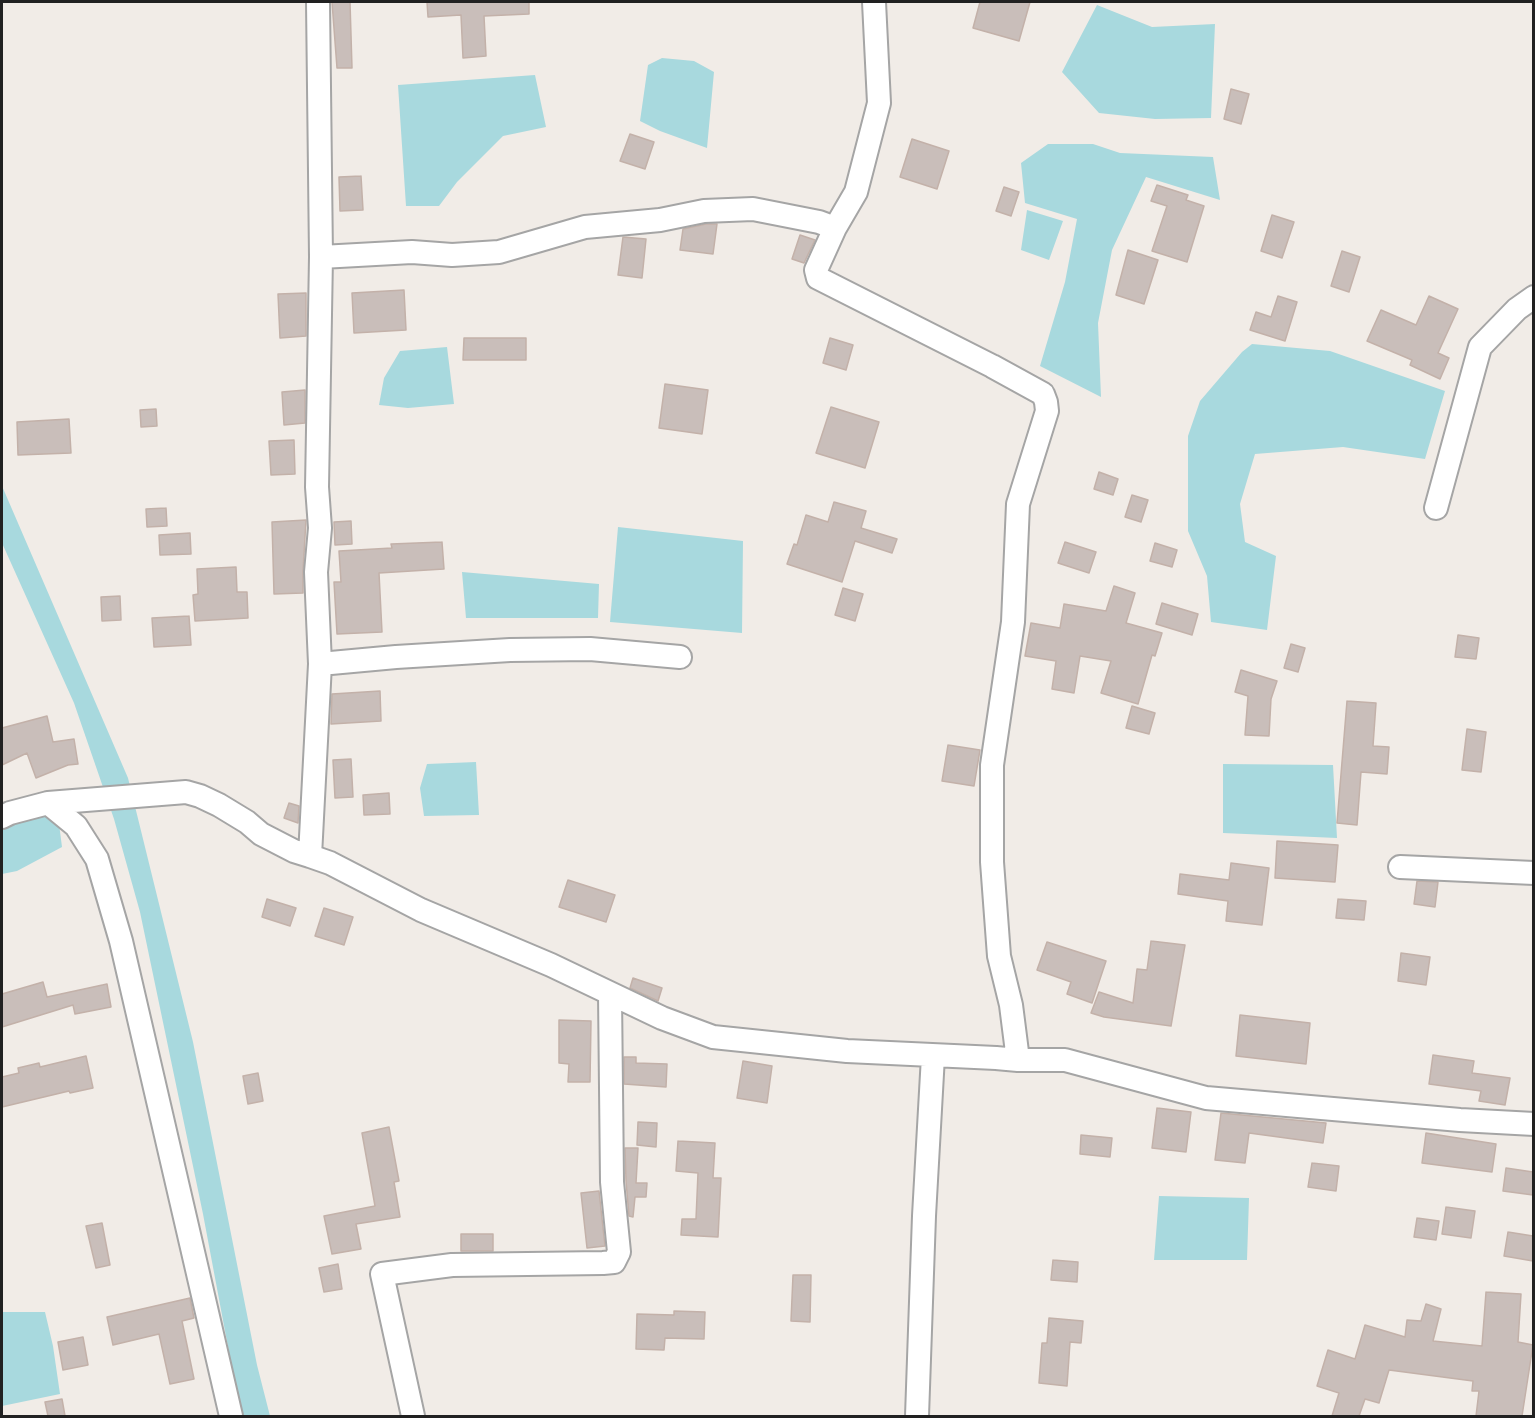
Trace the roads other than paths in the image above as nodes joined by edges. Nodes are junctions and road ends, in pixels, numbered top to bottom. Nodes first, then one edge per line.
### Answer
1 (318, 2) edge
2 (874, 2) edge
3 (835, 228) junction
4 (321, 257) junction
5 (1533, 297) edge
6 (1436, 508) dead end
7 (680, 657) dead end
8 (320, 664) junction
9 (48, 803) junction
10 (2, 817) edge
11 (310, 856) junction
12 (1400, 867) dead end
13 (1533, 873) edge
14 (610, 994) junction
15 (933, 1056) junction
16 (1018, 1060) junction
17 (1533, 1124) edge
18 (231, 1416) edge
19 (413, 1416) edge
20 (917, 1416) edge

1 - 4 street
2 - 3 street
3 - 4 street
3 - 16 street
4 - 8 street
5 - 6 street
7 - 8 street
8 - 11 street
9 - 10 street
9 - 11 street
9 - 18 street
11 - 14 street
12 - 13 street
14 - 15 street
14 - 19 street
15 - 16 street
15 - 20 street
16 - 17 street

